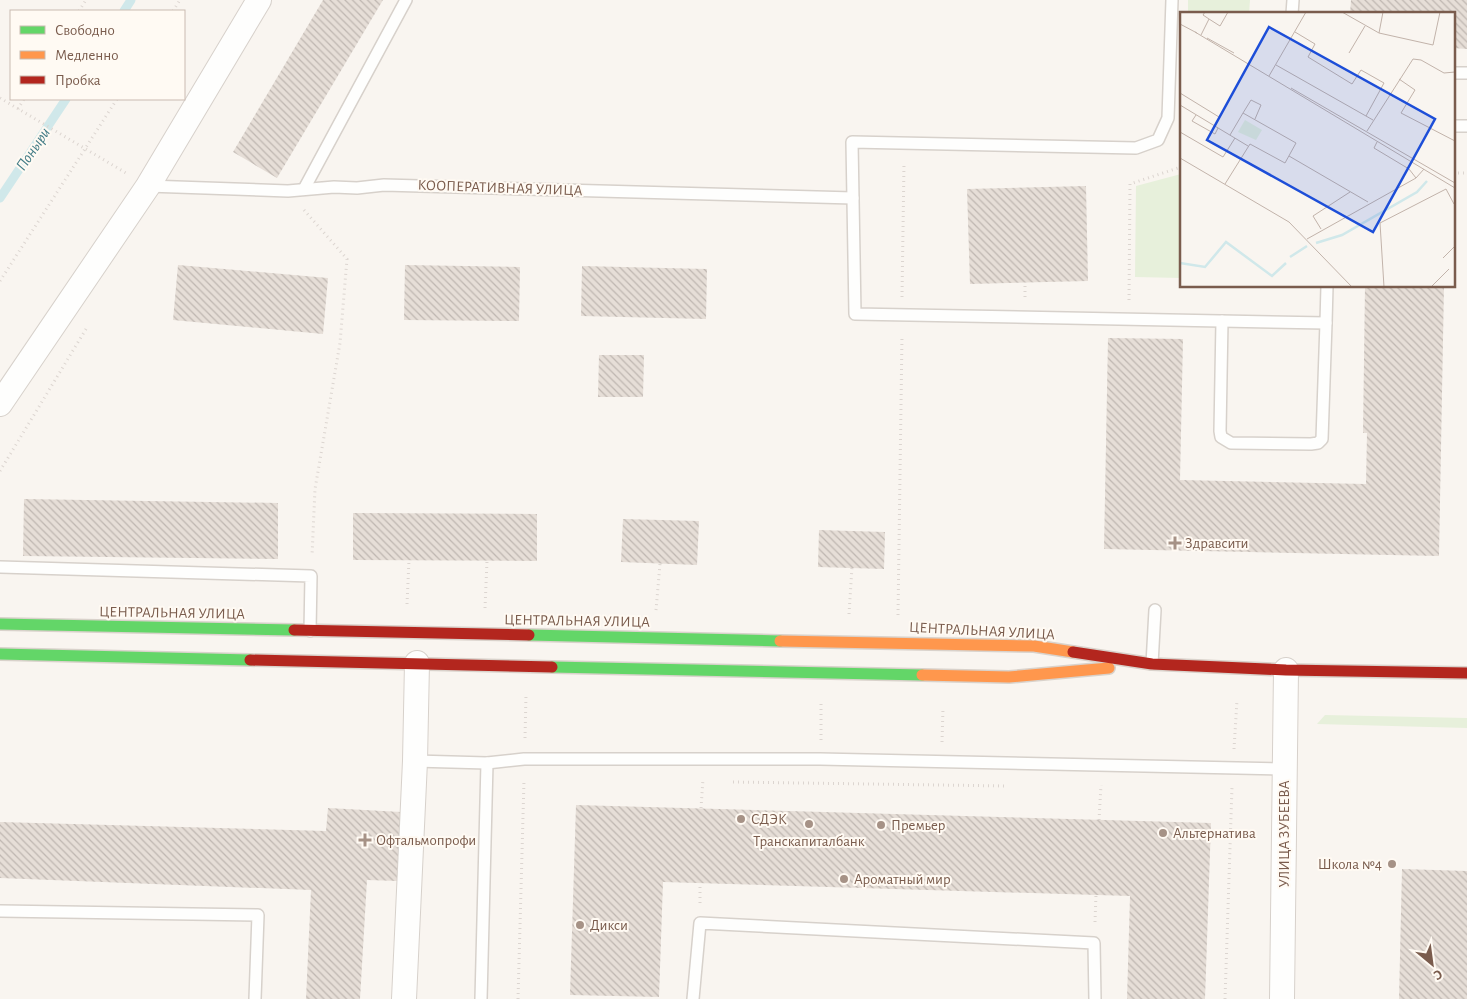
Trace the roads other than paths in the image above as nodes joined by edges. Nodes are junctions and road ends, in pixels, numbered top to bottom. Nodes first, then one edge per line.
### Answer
1 (258, 0) edge
2 (406, 0) edge
3 (1172, 0) edge
4 (1454, 73) edge
5 (1467, 73) edge
6 (1168, 118) junction
7 (1180, 119) edge
8 (1454, 126) edge
9 (1467, 126) edge
10 (148, 186) junction
11 (304, 189) junction
12 (853, 198) junction
13 (1327, 288) edge
14 (1222, 321) junction
15 (1326, 323) junction
16 (0, 404) edge
17 (0, 567) edge
18 (1155, 610) dead end
19 (0, 624) edge
20 (310, 631) junction
21 (0, 654) edge
22 (417, 664) junction
23 (1152, 664) junction
24 (1286, 670) junction
25 (1464, 674) edge
26 (416, 761) junction
27 (487, 763) junction
28 (1284, 769) junction
29 (0, 911) edge
30 (255, 999) edge
31 (404, 999) edge
32 (481, 999) edge
33 (692, 999) edge
34 (1095, 999) edge
35 (1282, 999) edge

1 - 10 street
2 - 11 lane
3 - 6 lane
4 - 5 lane
6 - 7 lane
6 - 12 lane
8 - 9 lane
10 - 11 lane, КООПЕРАТИВНАЯ УЛИЦА
10 - 16 street
11 - 12 lane, КООПЕРАТИВНАЯ УЛИЦА
12 - 14 lane
13 - 15 lane
14 - 15 lane
14 - 15 lane
17 - 20 lane
18 - 23 lane
19 - 20 main road, ЦЕНТРАЛЬНАЯ УЛИЦА
20 - 23 main road, ЦЕНТРАЛЬНАЯ УЛИЦА
21 - 22 main road, ЦЕНТРАЛЬНАЯ УЛИЦА
22 - 23 main road, ЦЕНТРАЛЬНАЯ УЛИЦА
22 - 26 street
23 - 24 main road, ЦЕНТРАЛЬНАЯ УЛИЦА
24 - 25 main road, ЦЕНТРАЛЬНАЯ УЛИЦА
24 - 28 street, УЛИЦА ЗУБЕЕВА
26 - 27 lane
26 - 31 street
27 - 28 lane
27 - 32 lane
28 - 35 street, УЛИЦА ЗУБЕЕВА
29 - 30 lane
33 - 34 lane

